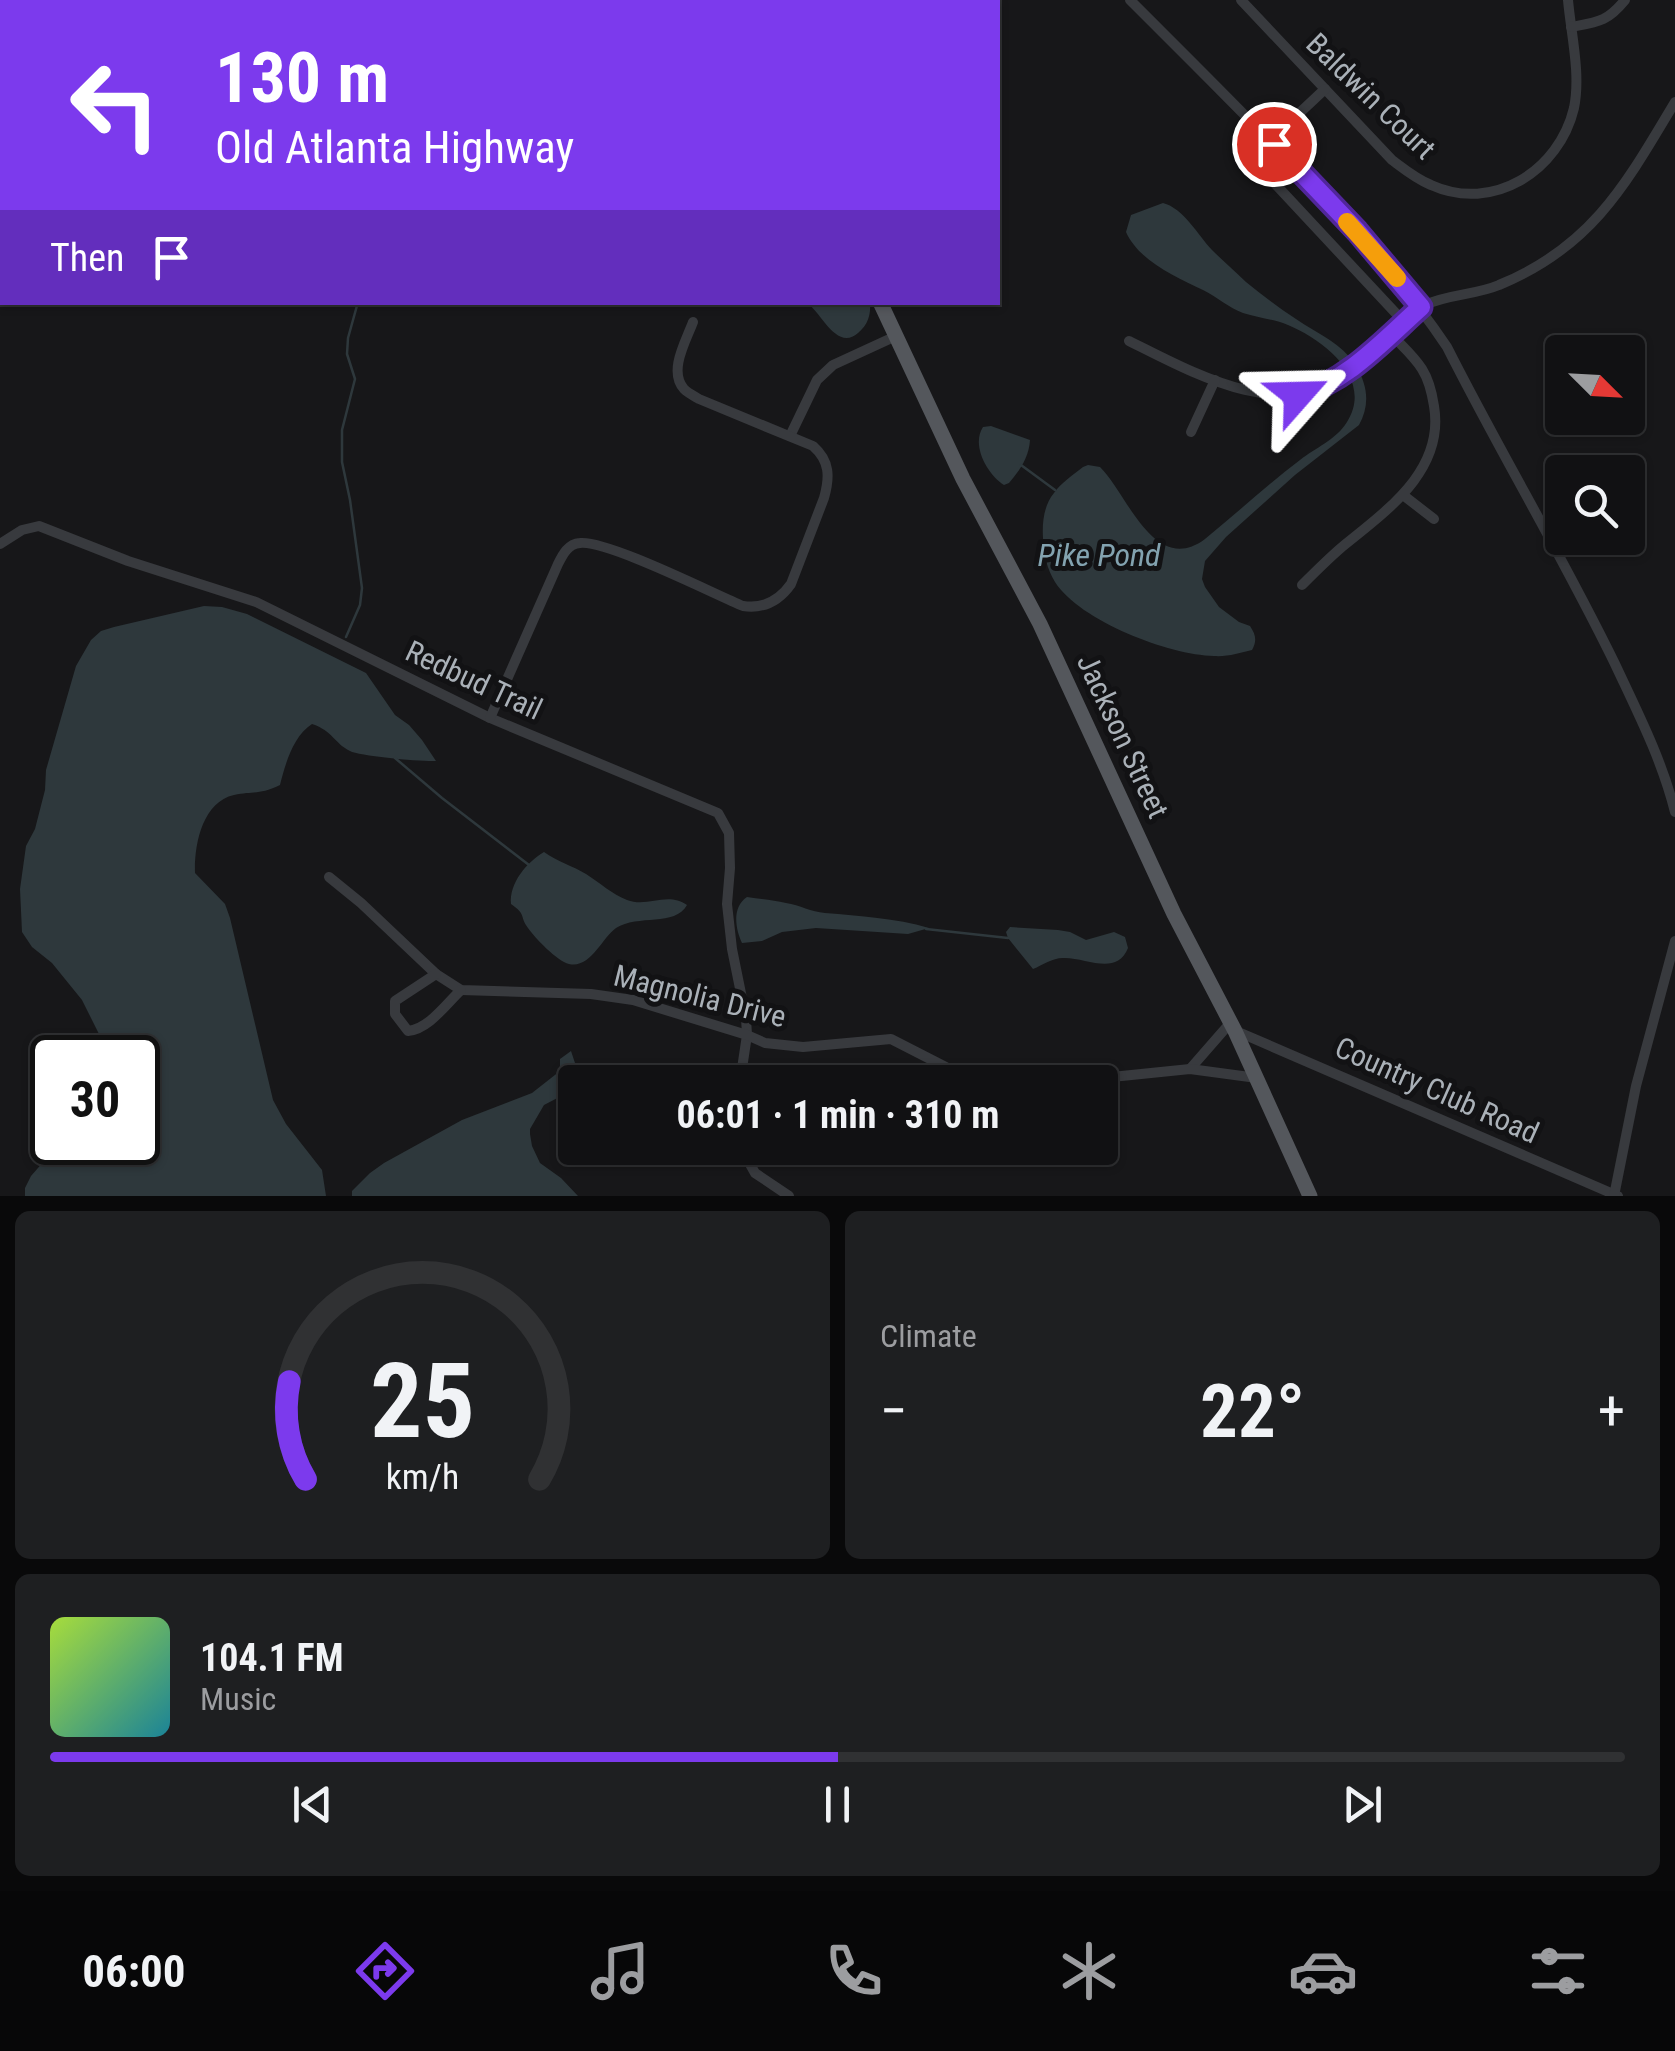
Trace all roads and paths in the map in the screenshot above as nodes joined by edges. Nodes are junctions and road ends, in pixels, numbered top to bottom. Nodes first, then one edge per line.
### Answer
1 (1130, 0) edge
2 (1240, 0) edge
3 (1568, 0) edge
4 (1626, 0) edge
5 (1570, 27) junction
6 (1325, 89) junction
7 (1675, 102) edge
8 (1270, 140) junction
9 (881, 305) edge
10 (1421, 307) junction
11 (693, 322) dead end
12 (1404, 322) junction
13 (1390, 334) junction
14 (896, 336) junction
15 (1130, 341) dead end
16 (1216, 380) junction
17 (1191, 432) dead end
18 (790, 436) junction
19 (1403, 495) junction
20 (1434, 519) dead end
21 (0, 544) edge
22 (1302, 585) dead end
23 (490, 718) junction
24 (1675, 812) edge
25 (329, 877) dead end
26 (1675, 942) edge
27 (436, 974) junction
28 (461, 990) junction
29 (1233, 1026) junction
30 (747, 1035) junction
31 (743, 1065) edge
32 (941, 1065) edge
33 (1190, 1069) junction
34 (1118, 1076) edge
35 (1257, 1078) junction
36 (751, 1165) edge
37 (1615, 1195) edge
38 (789, 1196) edge
39 (1310, 1196) edge

1 - 8 street
2 - 6 street, Baldwin Court
3 - 5 street, Baldwin Court
4 - 5 street
5 - 6 street, Baldwin Court
6 - 8 street
7 - 10 street
8 - 10 street
8 - 12 street
9 - 14 main road, Jackson Street
10 - 12 street
10 - 24 street
11 - 18 street
12 - 13 street
13 - 16 street
13 - 19 street
14 - 18 street
14 - 29 main road, Jackson Street
15 - 16 street
16 - 17 street
18 - 23 street
19 - 20 street
19 - 22 street
21 - 23 street, Redbud Trail
23 - 30 street, Redbud Trail
25 - 27 street
26 - 37 street
27 - 28 street
27 - 28 street
28 - 30 street, Magnolia Drive
29 - 33 street
29 - 35 main road, Jackson Street
29 - 37 street, Country Club Road
30 - 31 street, Redbud Trail
30 - 32 street, Magnolia Drive
33 - 34 street
33 - 35 street
35 - 39 main road, Jackson Street
36 - 38 street

